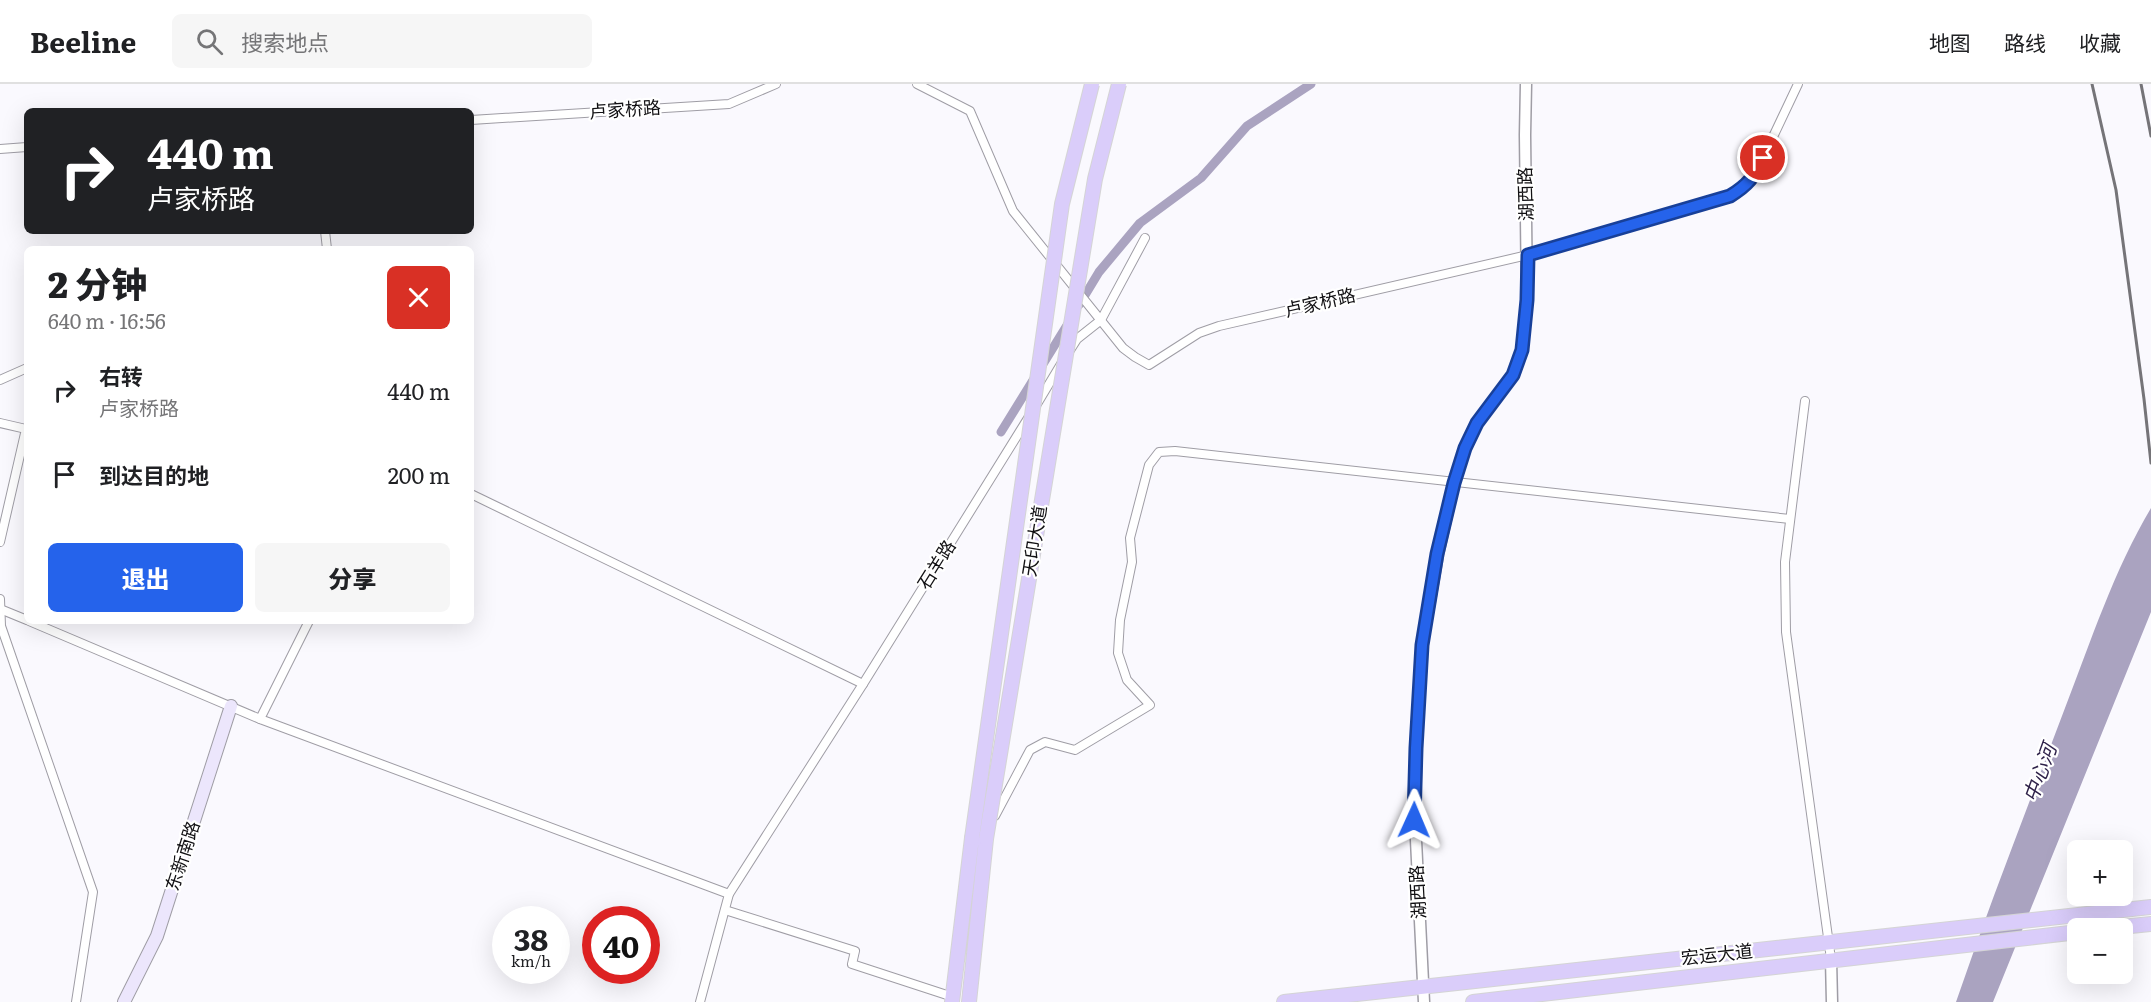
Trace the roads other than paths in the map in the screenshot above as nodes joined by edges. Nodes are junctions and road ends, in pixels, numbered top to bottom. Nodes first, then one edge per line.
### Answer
1 (776, 84) edge
2 (918, 84) edge
3 (1092, 84) edge
4 (1119, 84) edge
5 (1526, 84) edge
6 (1798, 84) edge
7 (474, 120) edge
8 (24, 147) edge
9 (0, 149) edge
10 (1145, 238) dead end
11 (1528, 255) junction
12 (1101, 320) junction
13 (24, 369) edge
14 (0, 380) edge
15 (1804, 401) dead end
16 (0, 423) edge
17 (24, 429) edge
18 (24, 438) edge
19 (1454, 483) junction
20 (474, 495) edge
21 (1790, 519) junction
22 (0, 542) edge
23 (0, 599) edge
24 (0, 609) edge
25 (24, 619) edge
26 (35, 624) edge
27 (308, 624) edge
28 (863, 684) junction
29 (231, 706) junction
30 (260, 719) junction
31 (979, 839) junction
32 (729, 894) junction
33 (2151, 908) edge
34 (725, 910) junction
35 (2151, 924) edge
36 (2133, 926) edge
37 (2067, 933) edge
38 (1830, 943) junction
39 (1831, 959) junction
40 (1423, 987) junction
41 (952, 1000) edge
42 (76, 1002) edge
43 (124, 1002) edge
44 (700, 1002) edge
45 (969, 1002) edge
46 (1284, 1002) edge
47 (1424, 1002) edge
48 (1473, 1002) edge
49 (1832, 1002) edge

1 - 7 street, 卢家桥路
2 - 12 street, 卢家桥路
3 - 31 main road, 天印大道, bridge
4 - 31 main road, 天印大道, bridge
5 - 11 street, 湖西路
6 - 11 street, 卢家桥路
8 - 9 street
10 - 12 street, 石羊路
11 - 12 street, 卢家桥路
11 - 19 street, 湖西路
12 - 28 street, 石羊路
13 - 14 street
15 - 21 street
16 - 17 street
18 - 22 street
19 - 21 street
19 - 31 street
19 - 40 street, 湖西路
20 - 28 street
21 - 38 street
23 - 24 street
24 - 25 street
24 - 42 street
26 - 29 street
27 - 30 street
28 - 32 street, 石羊路
29 - 30 street
29 - 43 main road, 东新南路
30 - 32 street
31 - 41 main road, 天印大道
31 - 45 main road, 天印大道
32 - 34 street, 石羊路
33 - 38 main road, 宏运大道
34 - 41 street
34 - 44 street, 石羊路
35 - 36 main road
37 - 39 main road, 宏运大道
38 - 39 street
38 - 40 main road, 宏运大道
39 - 48 main road, 宏运大道
39 - 49 street
40 - 46 main road, 宏运大道
40 - 47 street, 湖西路

